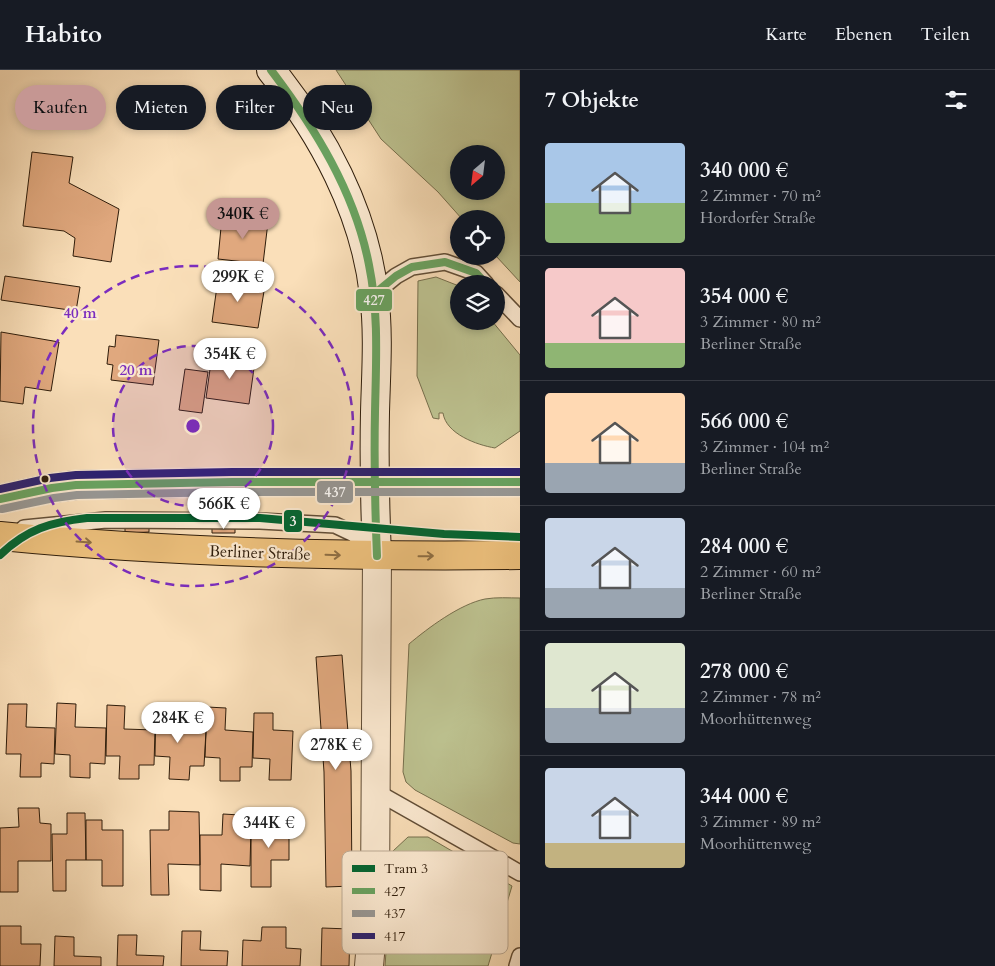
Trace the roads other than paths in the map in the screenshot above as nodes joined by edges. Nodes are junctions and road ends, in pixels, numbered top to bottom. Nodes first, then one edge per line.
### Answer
1 (271, 70) edge
2 (478, 275) edge
3 (374, 294) junction
4 (505, 303) edge
5 (520, 319) edge
6 (375, 482) junction
7 (520, 482) edge
8 (0, 499) edge
9 (0, 529) edge
10 (0, 536) edge
11 (520, 555) edge
12 (378, 556) junction
13 (375, 791) junction
14 (375, 851) edge
15 (481, 851) edge
16 (508, 866) edge
17 (520, 873) edge
18 (520, 956) edge
19 (517, 966) edge

1 - 3 main road
2 - 3 lane
3 - 6 main road
4 - 5 lane
6 - 7 main road
6 - 8 main road
6 - 12 main road
9 - 12 lane
10 -> 12 main road, Berliner Straße
12 -> 11 main road, Berliner Straße
12 - 13 main road
13 - 14 main road
13 - 15 lane
16 - 17 lane
18 - 19 lane

